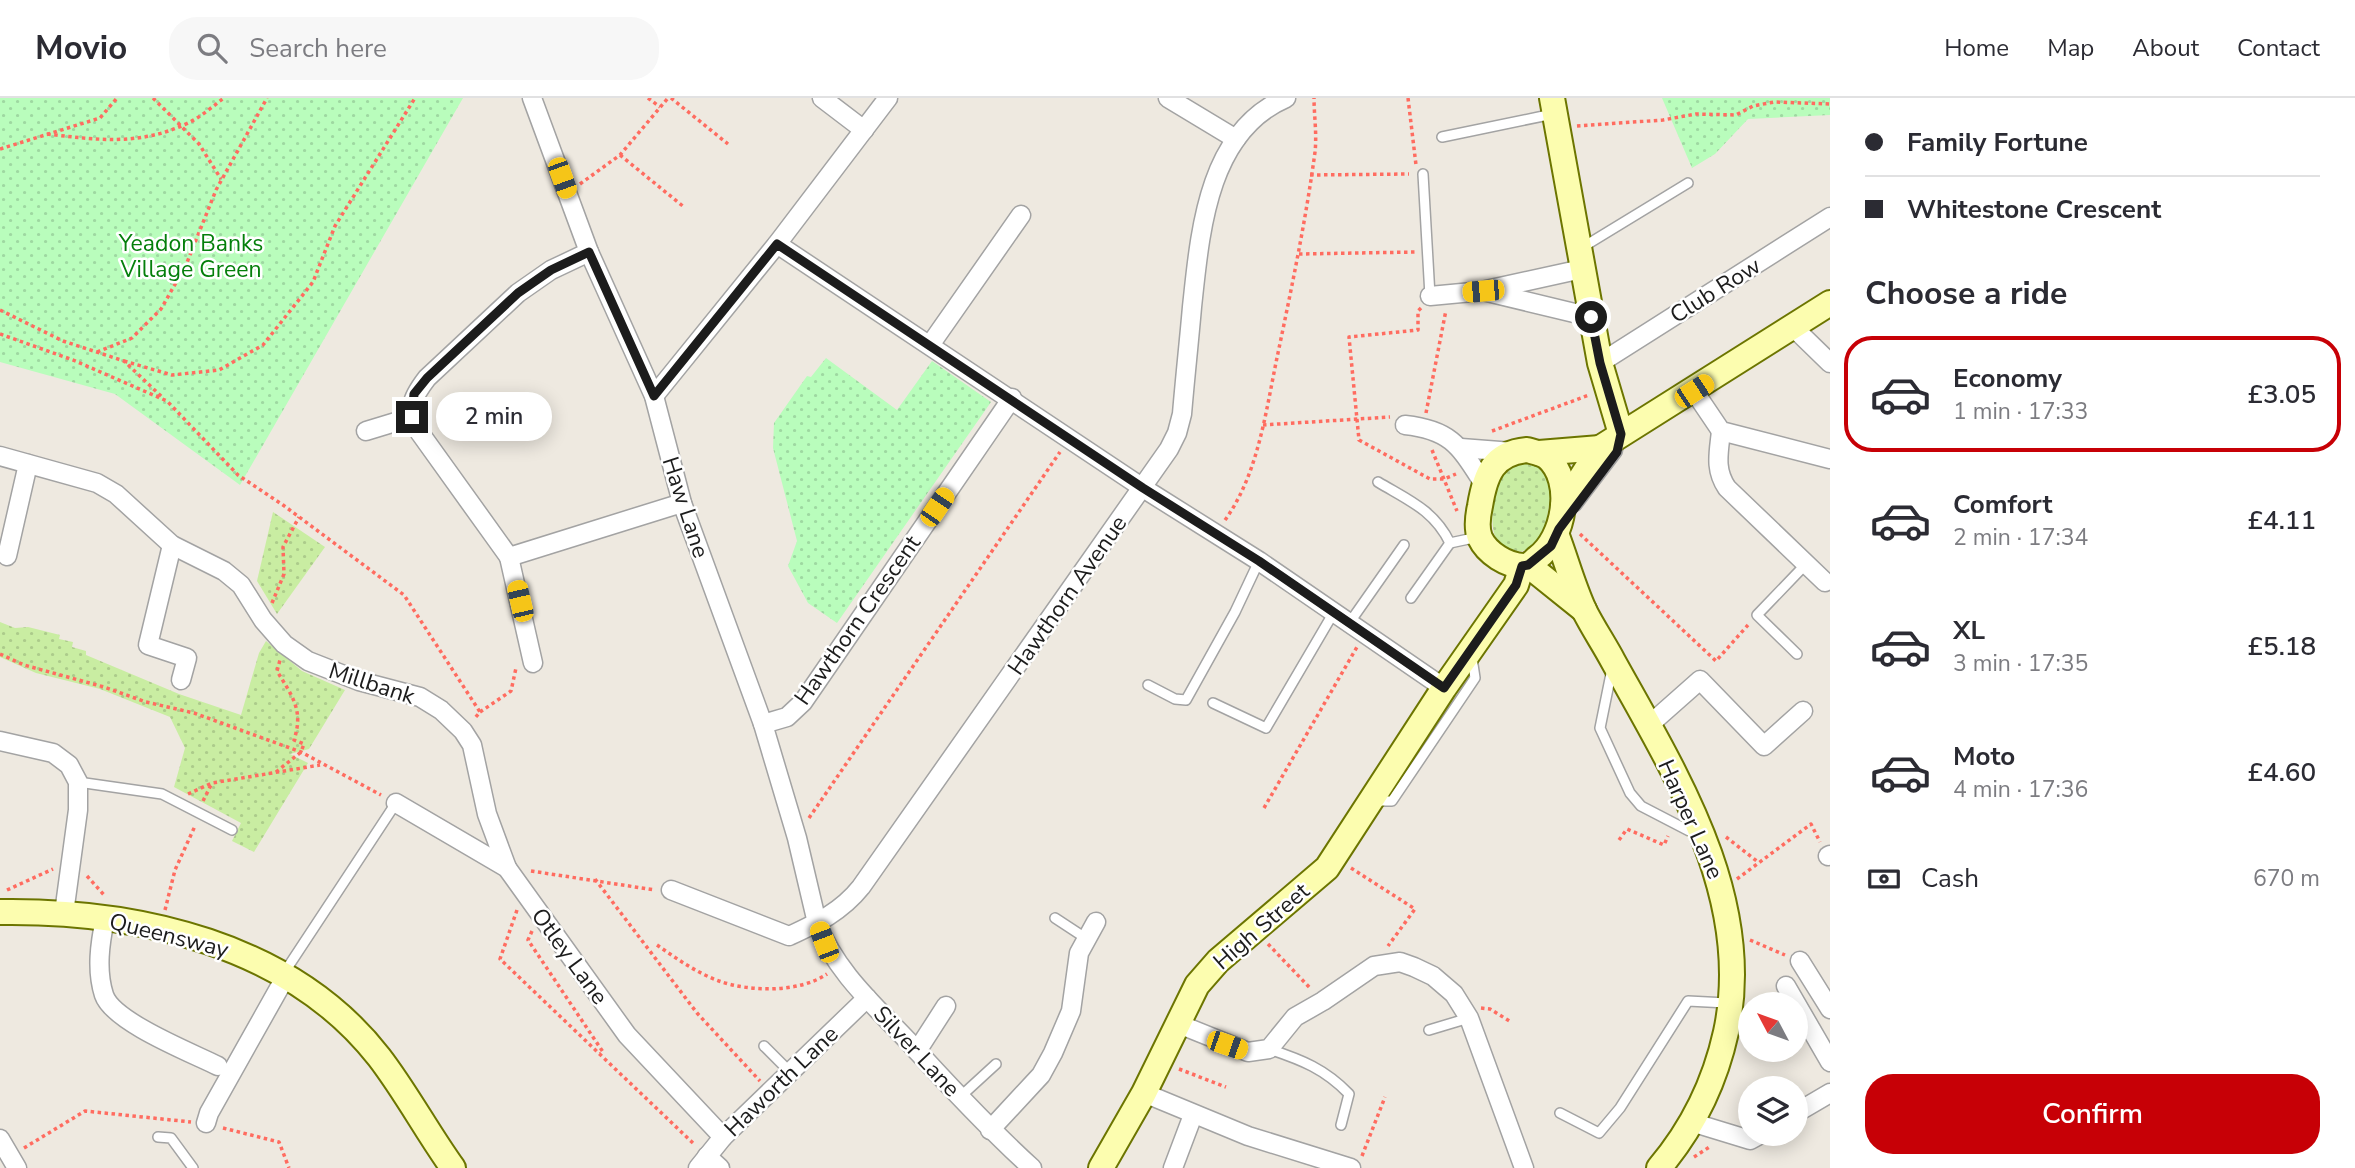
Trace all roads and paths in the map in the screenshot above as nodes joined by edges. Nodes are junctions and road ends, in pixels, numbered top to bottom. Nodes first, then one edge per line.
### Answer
1 (117, 98) edge
2 (153, 98) edge
3 (224, 98) edge
4 (267, 98) edge
5 (415, 98) edge
6 (532, 98) edge
7 (648, 98) edge
8 (669, 98) edge
9 (822, 98) edge
10 (888, 98) edge
11 (1168, 98) edge
12 (1286, 98) edge
13 (1314, 98) edge
14 (1408, 98) edge
15 (1830, 104) edge
16 (660, 107) junction
17 (1559, 113) edge
18 (181, 126) junction
19 (864, 130) junction
20 (47, 134) junction
21 (1443, 137) dead end
22 (1236, 139) junction
23 (728, 144) dead end
24 (0, 149) edge
25 (620, 155) junction
26 (1423, 174) dead end
27 (1310, 175) junction
28 (221, 180) junction
29 (1688, 183) dead end
30 (568, 193) junction
31 (684, 207) dead end
32 (1021, 215) dead end
33 (1830, 218) edge
34 (777, 244) junction
35 (589, 252) junction
36 (1427, 252) junction
37 (1299, 254) junction
38 (1580, 260) junction
39 (1483, 291) junction
40 (1430, 296) junction
41 (1830, 303) edge
42 (0, 310) edge
43 (1591, 317) junction
44 (1793, 327) junction
45 (0, 334) edge
46 (930, 345) junction
47 (97, 352) junction
48 (124, 361) junction
49 (1600, 363) junction
50 (1830, 363) edge
51 (1608, 389) junction
52 (1694, 391) junction
53 (654, 396) junction
54 (1012, 398) junction
55 (167, 401) junction
56 (412, 417) junction
57 (1357, 418) junction
58 (1263, 425) junction
59 (1405, 425) joint
60 (366, 431) dead end
61 (1721, 431) junction
62 (1621, 434) junction
63 (1070, 438) junction
64 (1600, 448) junction
65 (1468, 452) junction
66 (1513, 452) junction
67 (1538, 453) junction
68 (0, 456) edge
69 (1830, 459) edge
70 (28, 464) junction
71 (1378, 482) dead end
72 (1484, 484) junction
73 (1143, 488) junction
74 (682, 503) junction
75 (299, 517) junction
76 (1561, 523) junction
77 (1216, 534) junction
78 (1480, 537) junction
79 (1450, 543) junction
80 (172, 545) junction
81 (1405, 545) dead end
82 (6, 556) dead end
83 (509, 557) junction
84 (1259, 561) junction
85 (1806, 564) junction
86 (1525, 566) junction
87 (1825, 582) dead end
88 (1411, 598) dead end
89 (1584, 610) junction
90 (1334, 612) junction
91 (1757, 615) junction
92 (263, 620) junction
93 (1357, 627) junction
94 (284, 644) junction
95 (1470, 649) junction
96 (0, 654) edge
97 (532, 654) joint
98 (1797, 654) dead end
99 (1614, 662) junction
100 (181, 680) dead end
101 (1149, 685) dead end
102 (1444, 688) junction
103 (1213, 703) dead end
104 (480, 712) junction
105 (1802, 712) dead end
106 (763, 724) junction
107 (1648, 726) junction
108 (463, 731) junction
109 (0, 741) edge
110 (301, 752) junction
111 (322, 764) junction
112 (276, 772) junction
113 (78, 782) junction
114 (212, 783) junction
115 (173, 800) junction
116 (1371, 801) junction
117 (396, 803) junction
118 (1264, 808) dead end
119 (199, 813) junction
120 (232, 830) dead end
121 (797, 838) junction
122 (1703, 838) junction
123 (1829, 855) edge
124 (1334, 858) junction
125 (69, 865) junction
126 (508, 868) junction
127 (595, 880) junction
128 (671, 890) joint
129 (524, 891) junction
130 (1722, 891) junction
131 (4, 901) edge
132 (64, 913) junction
133 (539, 915) junction
134 (1055, 918) dead end
135 (116, 920) junction
136 (1096, 922) dead end
137 (817, 923) junction
138 (160, 929) junction
139 (1254, 930) junction
140 (1730, 932) junction
141 (1087, 939) junction
142 (657, 944) dead end
143 (1800, 961) joint
144 (839, 966) junction
145 (1374, 966) junction
146 (284, 975) junction
147 (1786, 986) dead end
148 (867, 998) junction
149 (1323, 1001) junction
150 (1732, 1003) junction
151 (946, 1006) dead end
152 (1830, 1009) edge
153 (1468, 1016) junction
154 (1511, 1022) dead end
155 (1177, 1024) junction
156 (1429, 1030) dead end
157 (764, 1046) dead end
158 (1269, 1049) junction
159 (917, 1051) junction
160 (600, 1054) junction
161 (1160, 1061) junction
162 (1830, 1062) edge
163 (996, 1064) dead end
164 (218, 1066) dead end
165 (789, 1071) junction
166 (1226, 1087) dead end
167 (769, 1090) junction
168 (1144, 1093) junction
169 (1830, 1093) edge
170 (960, 1097) junction
171 (1385, 1097) dead end
172 (1808, 1106) edge
173 (1560, 1113) dead end
174 (1193, 1115) junction
175 (1691, 1122) junction
176 (206, 1123) junction
177 (1341, 1125) dead end
178 (990, 1130) junction
179 (1730, 1134) junction
180 (1738, 1136) edge
181 (158, 1137) dead end
182 (723, 1137) junction
183 (0, 1139) edge
184 (1688, 1161) dead end
185 (14, 1162) edge
186 (1356, 1163) edge
187 (708, 1164) edge
188 (193, 1168) edge
189 (289, 1168) edge
190 (453, 1168) edge
191 (1032, 1168) edge
192 (1101, 1168) edge
193 (1173, 1168) edge
194 (1524, 1168) edge
195 (1659, 1168) edge

1 - 20 path
2 - 18 path
3 - 18 path
4 - 28 path
5 - 48 path
6 - 30 street, Haw Lane
7 - 16 path
8 - 16 path
8 - 23 path
9 - 19 street
10 - 19 street
11 - 22 street
12 - 22 street, Hawthorn Avenue
13 - 27 path
14 - 27 path
15 - 17 path
16 - 25 path
17 - 21 lane
17 - 38 street
18 - 20 path
18 - 28 path
19 - 34 street
20 - 24 path
22 - 73 street, Hawthorn Avenue
25 - 30 path
25 - 31 path
26 - 36 lane
27 - 37 path
28 - 47 path
29 - 38 lane
30 - 35 street, Haw Lane
32 - 46 street
33 - 49 street, Club Row
34 - 46 street
34 - 53 street
35 - 53 street, Haw Lane
35 - 56 street
36 - 37 path
36 - 40 lane
37 - 58 path
38 - 39 street
38 - 43 street
39 - 40 street
39 - 43 street
40 - 57 path
41 - 44 street, High Street
42 - 47 path
43 - 49 street
44 - 50 street
44 - 52 street, High Street
45 - 55 path
46 - 54 street
47 - 48 path
48 - 55 path
49 - 51 street
51 - 62 street
51 - 65 path
52 - 61 street
52 - 62 street, High Street
53 - 74 street, Haw Lane
54 - 63 street
54 - 106 street, Hawthorn Crescent
55 - 75 path
56 - 60 street
56 - 83 street
57 - 58 path
57 - 59 path
57 - 65 path
58 - 77 path
59 - 65 street
61 - 69 street
61 - 85 street
62 - 64 street, High Street
62 - 76 lane, High Street
63 - 73 street
63 - 121 path
64 - 67 street, High Street
64 - 76 street, High Street
65 - 66 street
65 - 72 street
66 - 67 street, High Street
66 - 72 street
67 - 76 street
68 - 70 street, Millbank
70 - 80 street, Millbank
70 - 82 street
71 - 79 lane
72 - 78 street
73 - 77 street
73 - 137 street, Hawthorn Avenue
74 - 83 street
74 - 106 street, Haw Lane
75 - 92 path
75 - 104 path
76 - 86 street, High Street
76 - 89 street, Harper Lane
76 - 91 path
77 - 84 street
78 - 79 lane
78 - 86 street
79 - 88 lane
80 - 92 street, Millbank
80 - 100 street
81 - 93 lane
83 - 97 street
84 - 90 street
84 - 101 lane
85 - 87 street
85 - 91 lane
86 - 89 street, Harper Lane
86 - 95 street, High Street
89 - 99 street, Harper Lane
90 - 93 street
90 - 103 lane
91 - 98 lane
92 - 94 street, Millbank
93 - 102 street
93 - 118 path
94 - 108 street, Millbank
94 - 110 path
95 - 102 street, High Street
95 - 116 lane
96 - 110 path
97 - 104 path
99 - 107 street, Harper Lane
99 - 122 lane
102 - 116 street, High Street
104 - 108 path
105 - 107 street
106 - 121 street, Haw Lane
107 - 122 street, Harper Lane
108 - 126 street, Millbank
109 - 113 street
110 - 111 path
110 - 112 path
111 - 112 path
111 - 117 path
112 - 114 path
113 - 115 lane
113 - 125 street
114 - 115 path
114 - 119 path
115 - 119 lane
116 - 124 street, High Street
117 - 126 street, Otley Lane
117 - 146 lane
119 - 120 lane
119 - 138 path
121 - 137 street, Haw Lane
122 - 130 street, Harper Lane
123 - 130 path
124 - 139 street, High Street
124 - 145 path
125 - 131 path
125 - 132 street
125 - 135 path
126 - 127 path
126 - 129 street, Otley Lane
127 - 128 path
127 - 167 path
128 - 137 street, Hawthorn Avenue
129 - 133 street, Otley Lane
129 - 160 path
130 - 140 street, Harper Lane
131 - 132 street, Queensway
132 - 135 street, Queensway
133 - 160 path
133 - 182 street, Otley Lane
134 - 141 lane
135 - 138 street, Queensway
135 - 164 street
136 - 141 street
137 - 144 street, Silver Lane
138 - 146 street, Queensway
139 - 149 path
139 - 155 street, High Street
140 - 143 path
140 - 150 street, Harper Lane
141 - 178 street
142 - 144 path
143 - 152 street
144 - 148 street, Silver Lane
145 - 149 street
145 - 153 street
146 - 176 street
146 - 190 street, Queensway
147 - 162 street
148 - 159 street, Silver Lane
148 - 165 street, Haworth Lane
149 - 158 street
150 - 173 lane
150 - 175 street, Harper Lane
151 - 159 street
153 - 154 path
153 - 156 lane
153 - 194 street
155 - 158 street
155 - 161 street, High Street
157 - 165 lane
158 - 177 lane
159 - 170 street, Silver Lane
160 - 187 path
161 - 166 path
161 - 168 street, High Street
163 - 170 lane
165 - 167 street, Haworth Lane
167 - 182 street, Haworth Lane
168 - 174 street
168 - 192 street, High Street
169 - 172 street
170 - 178 street, Silver Lane
171 - 186 path
174 - 186 street
174 - 193 street
175 - 179 street
175 - 195 street, Harper Lane
176 - 185 path
176 - 189 path
178 - 191 street, Silver Lane
179 - 180 street
179 - 184 path
181 - 188 lane
182 - 187 street, Haworth Lane
183 - 185 street

